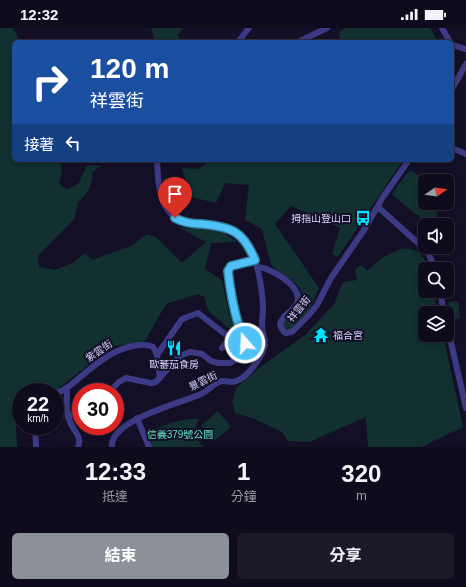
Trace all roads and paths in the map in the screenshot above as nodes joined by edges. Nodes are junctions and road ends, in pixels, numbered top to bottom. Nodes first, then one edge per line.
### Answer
1 (248, 28) edge
2 (327, 28) edge
3 (442, 28) edge
4 (239, 40) edge
5 (302, 40) edge
6 (449, 40) edge
7 (454, 46) edge
8 (466, 49) edge
9 (466, 64) edge
10 (463, 77) edge
11 (454, 87) edge
12 (454, 149) edge
13 (466, 154) edge
14 (157, 162) edge
15 (408, 162) edge
16 (378, 207) junction
17 (432, 262) edge
18 (256, 263) junction
19 (451, 342) edge
20 (222, 348) dead end
21 (157, 355) junction
22 (160, 378) junction
23 (118, 383) edge
24 (67, 388) junction
25 (64, 390) edge
26 (466, 408) edge
27 (72, 415) edge
28 (68, 417) junction
29 (138, 418) junction
30 (35, 435) edge
31 (36, 447) edge
32 (78, 447) edge
33 (112, 447) edge
34 (149, 447) edge

1 - 4 street
2 - 5 street
3 - 6 street
7 - 8 street
9 - 10 street
10 - 11 street
12 - 13 street
14 - 18 street, 景雲街
15 - 16 street
16 - 17 street
16 - 18 street, 祥雲街
18 - 22 street
18 - 29 street, 景雲街
19 - 26 street
20 - 21 street
21 - 22 street
21 - 24 street, 紫雲街
22 - 23 street
24 - 25 street, 紫雲街
24 - 28 street
27 - 28 street
28 - 32 street
29 - 33 street, 景雲街
29 - 34 street
30 - 31 street

